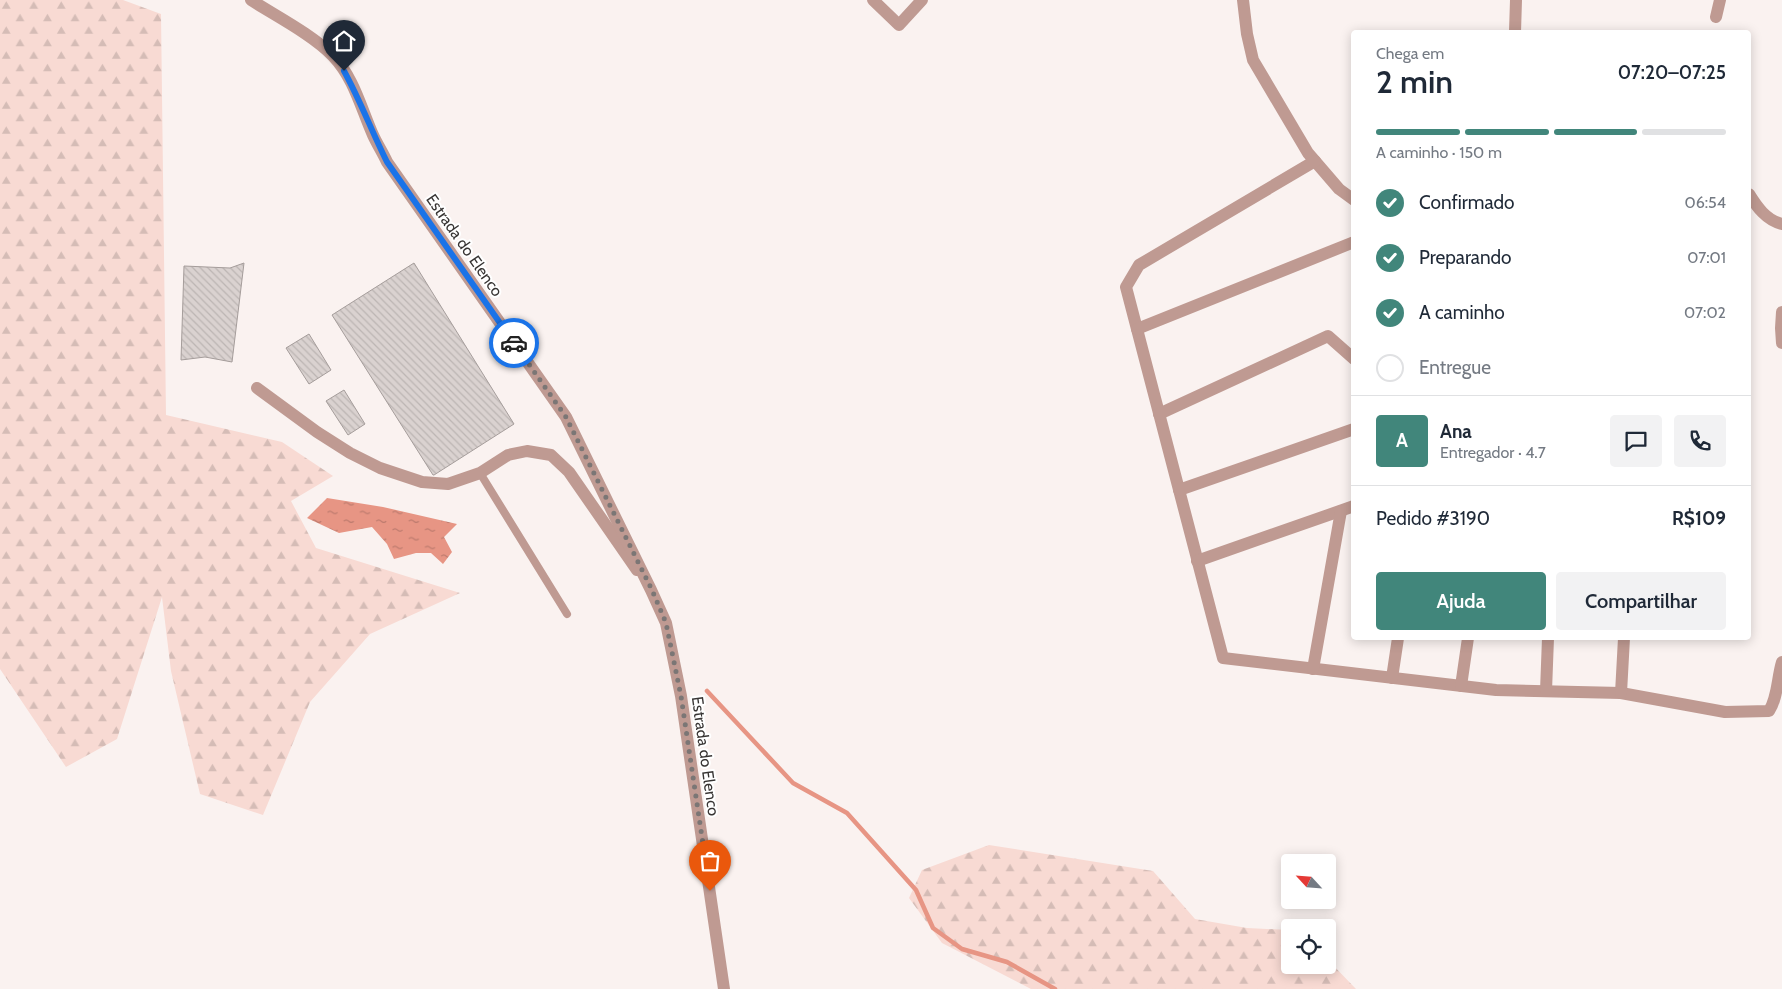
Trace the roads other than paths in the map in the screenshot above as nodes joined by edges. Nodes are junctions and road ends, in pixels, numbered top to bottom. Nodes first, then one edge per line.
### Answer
1 (250, 0) edge
2 (873, 0) edge
3 (922, 0) edge
4 (1243, 0) edge
5 (1516, 0) edge
6 (1720, 0) edge
7 (1716, 17) dead end
8 (1515, 30) edge
9 (1315, 161) junction
10 (1351, 198) edge
11 (1753, 212) edge
12 (1782, 224) edge
13 (1351, 243) edge
14 (1782, 312) edge
15 (1137, 329) junction
16 (1782, 343) edge
17 (1351, 356) edge
18 (257, 388) dead end
19 (1159, 414) junction
20 (1351, 430) edge
21 (480, 473) junction
22 (1179, 490) junction
23 (1351, 507) edge
24 (1341, 511) junction
25 (1197, 561) junction
26 (652, 590) junction
27 (567, 614) dead end
28 (1398, 640) edge
29 (1468, 640) edge
30 (1548, 640) edge
31 (1624, 640) edge
32 (1782, 662) edge
33 (1313, 669) junction
34 (1392, 678) junction
35 (1461, 686) junction
36 (1546, 691) junction
37 (1621, 693) junction
38 (724, 989) edge

1 - 26 street, Estrada do Elenco
2 - 3 street
4 - 9 street
5 - 8 street
6 - 7 street
9 - 10 street
9 - 15 street
11 - 12 street
13 - 15 street
14 - 16 street
15 - 19 street
17 - 19 street
18 - 21 street, Estrada do Elenco
19 - 22 street
20 - 22 street
21 - 26 street, Estrada do Elenco
21 - 27 lane
22 - 25 street
23 - 24 street
24 - 25 street
24 - 33 street
25 - 33 street
26 - 38 street, Estrada do Elenco
28 - 34 street
29 - 35 street
30 - 36 street
31 - 37 street
32 - 37 street
33 - 34 street
34 - 35 street
35 - 36 street
36 - 37 street

